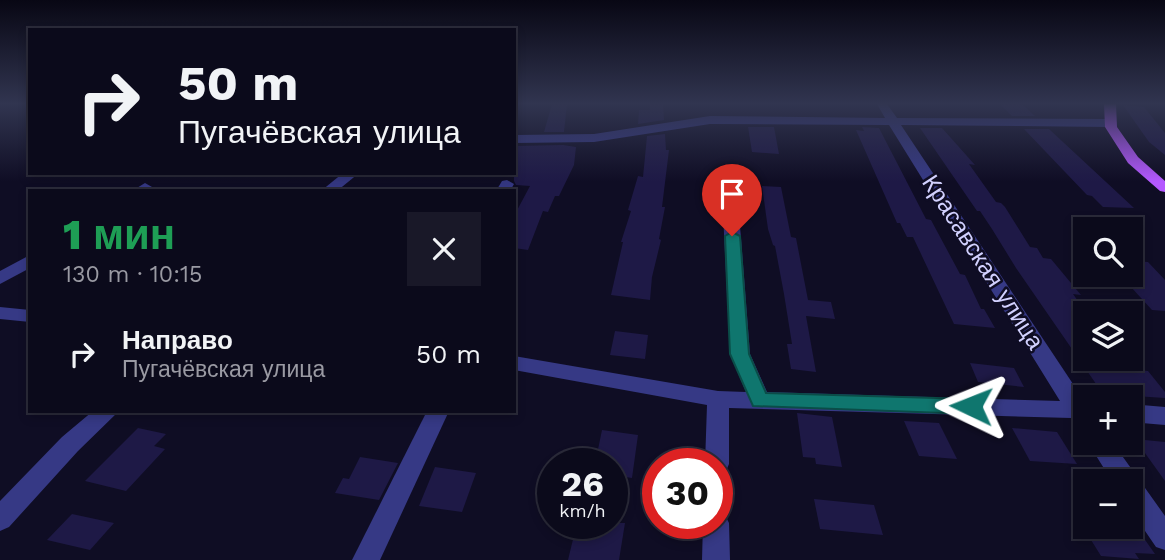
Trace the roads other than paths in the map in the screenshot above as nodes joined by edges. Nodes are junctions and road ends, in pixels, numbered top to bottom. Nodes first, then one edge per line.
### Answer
1 (644, 130) edge
2 (898, 130) edge
3 (1115, 130) edge
4 (516, 139) edge
5 (349, 175) edge
6 (1165, 188) edge
7 (331, 189) edge
8 (731, 213) dead end
9 (28, 261) edge
10 (0, 279) edge
11 (0, 313) edge
12 (28, 316) edge
13 (516, 363) edge
14 (718, 399) junction
15 (1073, 399) edge
16 (760, 400) junction
17 (106, 413) edge
18 (437, 413) edge
19 (1073, 413) edge
20 (1143, 414) edge
21 (1165, 416) edge
22 (717, 448) edge
23 (1143, 506) edge
24 (0, 519) edge
25 (1165, 538) edge
26 (716, 539) edge
27 (366, 560) edge
28 (716, 560) edge

1 - 4 street
2 - 15 street, Красавская улица
3 - 6 main road
5 - 7 street
8 - 16 street
9 - 10 street
11 - 12 street
13 - 14 street
14 - 16 street
14 - 22 street
16 - 19 street
17 - 24 street
18 - 27 street
20 - 21 street
23 - 25 street
26 - 28 street

